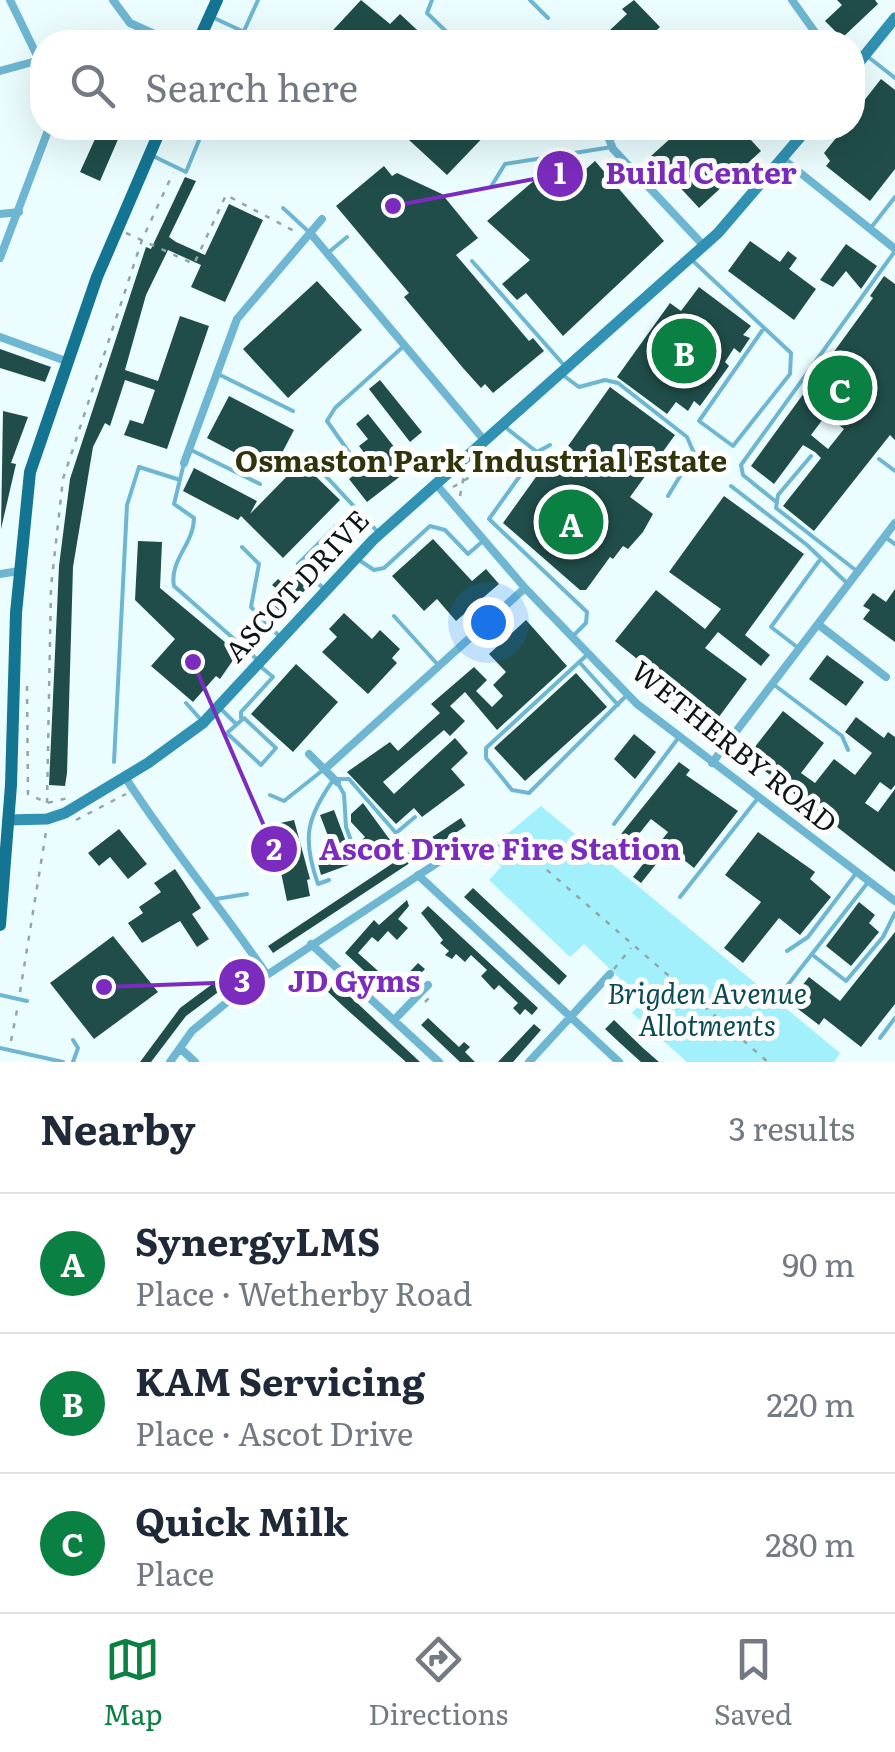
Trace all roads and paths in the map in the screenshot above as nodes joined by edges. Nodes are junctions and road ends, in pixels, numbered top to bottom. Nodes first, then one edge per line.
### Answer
1 (10, 0) edge
2 (113, 0) edge
3 (217, 0) edge
4 (258, 0) edge
5 (418, 0) edge
6 (432, 0) edge
7 (530, 0) edge
8 (792, 0) edge
9 (426, 6) junction
10 (210, 16) junction
11 (548, 18) dead end
12 (895, 18) edge
13 (145, 30) edge
14 (204, 30) edge
15 (240, 30) edge
16 (245, 30) edge
17 (445, 30) edge
18 (813, 30) edge
19 (30, 41) edge
20 (866, 54) joint
21 (30, 65) edge
22 (0, 71) edge
23 (895, 78) edge
24 (45, 140) edge
25 (155, 140) edge
26 (199, 140) edge
27 (612, 140) edge
28 (798, 140) edge
29 (612, 146) junction
30 (149, 154) junction
31 (782, 159) junction
32 (176, 168) junction
33 (492, 185) dead end
34 (895, 197) edge
35 (283, 208) dead end
36 (18, 212) junction
37 (0, 214) edge
38 (121, 216) junction
39 (322, 219) dead end
40 (870, 229) junction
41 (308, 237) junction
42 (347, 237) dead end
43 (142, 240) junction
44 (704, 246) junction
45 (895, 250) edge
46 (329, 252) junction
47 (0, 258) edge
48 (692, 258) junction
49 (472, 260) dead end
50 (764, 328) junction
51 (0, 338) edge
52 (405, 345) junction
53 (66, 361) junction
54 (564, 370) junction
55 (215, 373) junction
56 (293, 411) dead end
57 (502, 424) junction
58 (484, 440) junction
59 (524, 442) junction
60 (550, 445) dead end
61 (189, 449) junction
62 (537, 452) junction
63 (308, 456) dead end
64 (811, 456) dead end
65 (353, 458) dead end
66 (879, 459) dead end
67 (184, 463) joint
68 (895, 471) edge
69 (464, 473) dead end
70 (177, 479) junction
71 (464, 480) junction
72 (434, 483) junction
73 (260, 484) dead end
74 (730, 486) dead end
75 (454, 487) dead end
76 (668, 496) dead end
77 (775, 500) junction
78 (454, 504) junction
79 (354, 508) junction
80 (895, 523) edge
81 (380, 533) junction
82 (885, 537) junction
83 (485, 539) junction
84 (895, 544) edge
85 (242, 547) dead end
86 (356, 556) junction
87 (820, 561) junction
88 (19, 571) junction
89 (858, 572) junction
90 (0, 574) edge
91 (849, 585) junction
92 (324, 588) junction
93 (525, 588) junction
94 (394, 616) dead end
95 (819, 625) junction
96 (280, 637) junction
97 (572, 638) junction
98 (800, 650) junction
99 (588, 654) junction
100 (258, 662) junction
101 (580, 662) junction
102 (439, 666) junction
103 (886, 676) dead end
104 (13, 678) junction
105 (773, 684) junction
106 (628, 695) junction
107 (186, 703) dead end
108 (618, 704) junction
109 (219, 706) junction
110 (238, 721) junction
111 (203, 722) junction
112 (679, 738) junction
113 (848, 750) dead end
114 (310, 754) dead end
115 (114, 762) dead end
116 (712, 763) junction
117 (324, 769) junction
118 (125, 778) junction
119 (336, 781) junction
120 (133, 790) junction
121 (72, 796) dead end
122 (270, 796) dead end
123 (758, 798) junction
124 (46, 803) junction
125 (415, 817) dead end
126 (8, 820) junction
127 (72, 822) dead end
128 (614, 824) dead end
129 (46, 830) dead end
130 (466, 844) dead end
131 (495, 848) dead end
132 (357, 857) dead end
133 (857, 872) junction
134 (418, 875) junction
135 (329, 880) dead end
136 (869, 881) junction
137 (247, 894) dead end
138 (680, 897) dead end
139 (216, 900) junction
140 (895, 900) edge
141 (895, 913) edge
142 (0, 925) edge
143 (312, 944) junction
144 (632, 947) junction
145 (787, 951) dead end
146 (814, 955) junction
147 (610, 974) joint
148 (266, 975) junction
149 (428, 990) joint
150 (783, 991) dead end
151 (0, 994) edge
152 (19, 998) junction
153 (27, 1001) dead end
154 (416, 1011) dead end
155 (570, 1017) junction
156 (895, 1018) edge
157 (394, 1020) junction
158 (880, 1038) dead end
159 (73, 1040) dead end
160 (0, 1048) edge
161 (180, 1048) junction
162 (9, 1050) junction
163 (28, 1053) junction
164 (50, 1060) edge
165 (26, 1062) edge
166 (63, 1062) edge
167 (73, 1062) edge
168 (170, 1062) edge
169 (195, 1062) edge
170 (439, 1062) edge
171 (529, 1062) edge
172 (618, 1062) edge
173 (768, 1062) edge

1 - 19 street
2 - 13 street
3 - 10 main road
4 - 16 lane
5 - 9 lane
6 - 9 lane
7 - 11 lane
8 - 18 street
9 - 17 lane
10 - 14 main road
10 - 15 lane
12 - 20 street
20 - 23 lane
21 - 22 street
24 - 36 street
25 - 30 main road
26 - 32 lane
27 - 29 street
28 - 31 street, ASCOT DRIVE
29 - 33 lane
29 - 44 street
30 - 32 lane
30 - 38 main road
31 - 40 street
31 - 44 street, ASCOT DRIVE
32 - 43 path
34 - 40 lane
35 - 41 lane
36 - 37 street
36 - 47 street
38 - 43 path
38 - 53 main road
39 - 41 street
40 - 45 street
41 - 43 path
41 - 46 street
41 - 55 street
42 - 46 lane
43 - 124 path
44 - 48 street, ASCOT DRIVE
45 - 77 lane
46 - 52 street
48 - 50 lane
48 - 54 street, ASCOT DRIVE
49 - 54 lane
50 - 50 lane
51 - 53 street
52 - 58 street
52 - 65 lane
53 - 88 main road
54 - 57 street, ASCOT DRIVE
54 - 76 lane
55 - 56 lane
55 - 61 street
57 - 58 street, ASCOT DRIVE
57 - 59 lane
58 - 72 street, ASCOT DRIVE
59 - 62 lane
59 - 71 path
60 - 62 lane
61 - 67 street
61 - 73 lane
62 - 97 lane
63 - 79 lane
64 - 77 lane
66 - 68 lane
67 - 70 lane
69 - 71 path
70 - 100 lane
70 - 115 lane
71 - 75 path
71 - 78 path
72 - 78 street, WETHERBY ROAD
72 - 81 street, ASCOT DRIVE
74 - 87 lane
77 - 89 lane
78 - 83 street, WETHERBY ROAD
79 - 81 lane
79 - 92 lane
80 - 82 street
81 - 86 street, ASCOT DRIVE
82 - 84 lane
82 - 89 street
83 - 86 lane
83 - 93 street, WETHERBY ROAD
85 - 96 lane
86 - 92 street, ASCOT DRIVE
87 - 91 lane
87 - 98 lane
88 - 90 street
88 - 104 main road
89 - 91 street
91 - 95 street
92 - 96 street, ASCOT DRIVE
93 - 97 street, WETHERBY ROAD
93 - 102 street
94 - 102 lane
95 - 98 street
95 - 103 street
96 - 100 street, ASCOT DRIVE
97 - 99 street, WETHERBY ROAD
98 - 105 street
99 - 101 lane
99 - 106 street, WETHERBY ROAD
100 - 109 street, ASCOT DRIVE
100 - 110 lane
101 - 108 lane
101 - 108 lane
102 - 117 street
104 - 124 path
104 - 126 main road
105 - 113 lane
105 - 116 street
106 - 108 lane
106 - 112 street, WETHERBY ROAD
107 - 111 lane
109 - 110 lane
109 - 111 street, ASCOT DRIVE
110 - 110 lane
111 - 118 street, ASCOT DRIVE
112 - 116 street, WETHERBY ROAD
112 - 128 lane
114 - 117 street
116 - 123 street, WETHERBY ROAD
117 - 119 street
117 - 122 lane
118 - 120 street
118 - 126 street, ASCOT DRIVE
119 - 125 lane
119 - 132 lane
119 - 135 lane
120 - 127 path
120 - 139 street
121 - 124 path
123 - 133 street, WETHERBY ROAD
123 - 138 lane
126 - 142 main road
129 - 152 path
130 - 134 street
131 - 144 path
133 - 136 street, WETHERBY ROAD
133 - 145 lane
134 - 143 street
134 - 155 street
136 - 140 street, WETHERBY ROAD
136 - 146 lane
137 - 139 lane
139 - 148 street
141 - 146 lane
143 - 148 street
143 - 157 street
144 - 147 path
144 - 173 path
146 - 150 lane
147 - 155 street
148 - 161 street
149 - 154 path
149 - 157 street
151 - 152 lane
152 - 153 lane
152 - 162 path
155 - 171 street
155 - 172 street
156 - 158 lane
157 - 170 street
159 - 167 lane
160 - 162 lane
161 - 168 street
161 - 169 street
162 - 163 lane
163 - 164 lane
163 - 165 lane
164 - 166 lane

